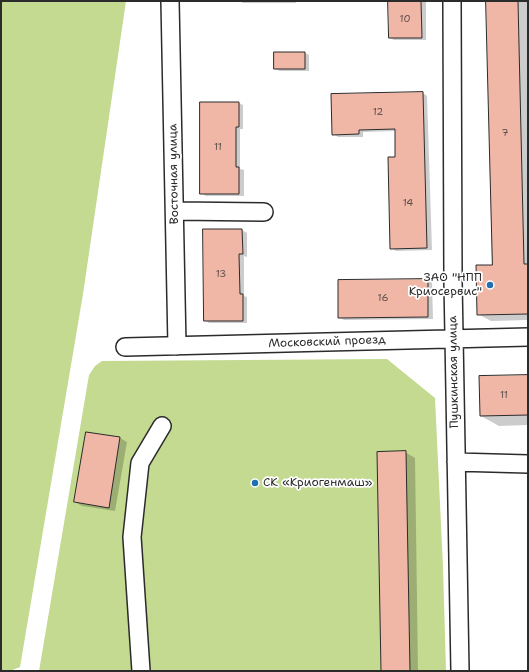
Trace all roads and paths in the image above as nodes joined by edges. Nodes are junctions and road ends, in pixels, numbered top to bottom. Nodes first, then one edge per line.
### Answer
1 (170, 1) edge
2 (452, 1) edge
3 (175, 211) junction
4 (264, 212) dead end
5 (528, 337) edge
6 (454, 339) junction
7 (177, 346) junction
8 (125, 347) dead end
9 (162, 426) dead end
10 (456, 462) junction
11 (528, 464) edge
12 (141, 671) edge
13 (460, 671) edge

1 - 3 street, Восточная улица
2 - 6 street, Пушкинская улица
3 - 4 street
3 - 7 street, Восточная улица
5 - 6 street, Московский проезд
6 - 7 street, Московский проезд
6 - 10 street, Пушкинская улица
7 - 8 street, Московский проезд
9 - 12 street
10 - 11 street
10 - 13 street, Пушкинская улица

